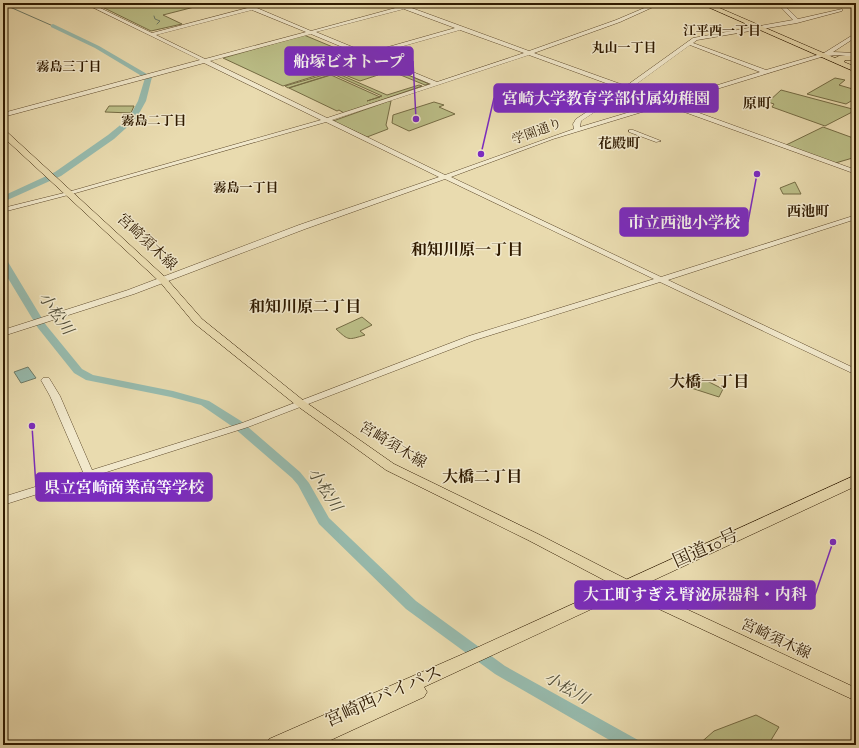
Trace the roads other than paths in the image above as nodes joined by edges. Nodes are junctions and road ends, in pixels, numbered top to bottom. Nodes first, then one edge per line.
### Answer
1 (86, 3) edge
2 (272, 3) edge
3 (392, 3) edge
4 (420, 3) edge
5 (660, 3) edge
6 (702, 3) edge
7 (708, 3) edge
8 (779, 3) edge
9 (403, 7) junction
10 (252, 8) junction
11 (840, 10) dead end
12 (797, 21) junction
13 (762, 27) junction
14 (460, 28) junction
15 (310, 32) junction
16 (151, 35) junction
17 (856, 35) edge
18 (689, 43) junction
19 (529, 53) junction
20 (367, 55) junction
21 (823, 55) junction
22 (856, 57) edge
23 (203, 60) junction
24 (841, 60) junction
25 (856, 67) edge
26 (856, 70) edge
27 (766, 72) junction
28 (437, 84) junction
29 (627, 89) junction
30 (715, 99) dead end
31 (665, 103) junction
32 (685, 110) junction
33 (3, 115) edge
34 (327, 120) junction
35 (577, 129) junction
36 (631, 131) dead end
37 (3, 133) edge
38 (658, 141) dead end
39 (854, 171) edge
40 (445, 177) junction
41 (856, 177) edge
42 (70, 193) junction
43 (3, 210) edge
44 (856, 217) edge
45 (163, 280) junction
46 (661, 280) junction
47 (3, 333) edge
48 (856, 372) edge
49 (46, 380) dead end
50 (300, 403) junction
51 (89, 474) junction
52 (856, 480) edge
53 (856, 489) edge
54 (3, 501) edge
55 (631, 588) junction
56 (478, 659) joint
57 (856, 695) edge
58 (287, 744) edge

1 - 16 street
2 - 10 street
3 - 9 street
4 - 9 street
5 - 19 street
6 - 13 highway
7 - 13 highway
8 - 12 street
9 - 14 street
9 - 15 street
10 - 15 street
10 - 16 street
11 - 12 street
12 - 13 street
13 - 18 street
13 - 21 highway
14 - 19 street
14 - 20 street
15 - 20 street
15 - 23 street
16 - 23 street
17 - 21 street
18 - 27 street
18 - 29 street
19 - 28 street
19 - 29 street
20 - 28 street
21 - 22 street
21 - 24 highway
21 - 26 highway
21 - 27 street, 学園通り
22 - 24 highway
23 - 33 street
23 - 34 street
24 - 25 highway
27 - 31 street, 学園通り
28 - 34 street
29 - 31 street
29 - 35 street
30 - 32 street
31 - 32 street
31 - 35 street, 学園通り
32 - 39 street
34 - 40 street
34 - 42 street
35 - 40 street, 学園通り
36 - 38 street
37 - 42 main road, 宮崎須木線
39 - 41 street
40 - 45 street, 学園通り
40 - 46 street
42 - 43 street
42 - 45 main road, 宮崎須木線
44 - 46 street
45 - 47 street, 学園通り
45 - 50 main road, 宮崎須木線
46 - 48 street
46 - 50 street
49 - 51 street
50 - 51 street
50 - 55 main road, 宮崎須木線
51 - 54 street
52 - 55 highway, 国道10号
53 - 55 highway, 国道10号
55 - 56 highway, 国道10号
55 - 57 main road, 宮崎須木線
56 - 58 highway, 宮崎西バイパス

